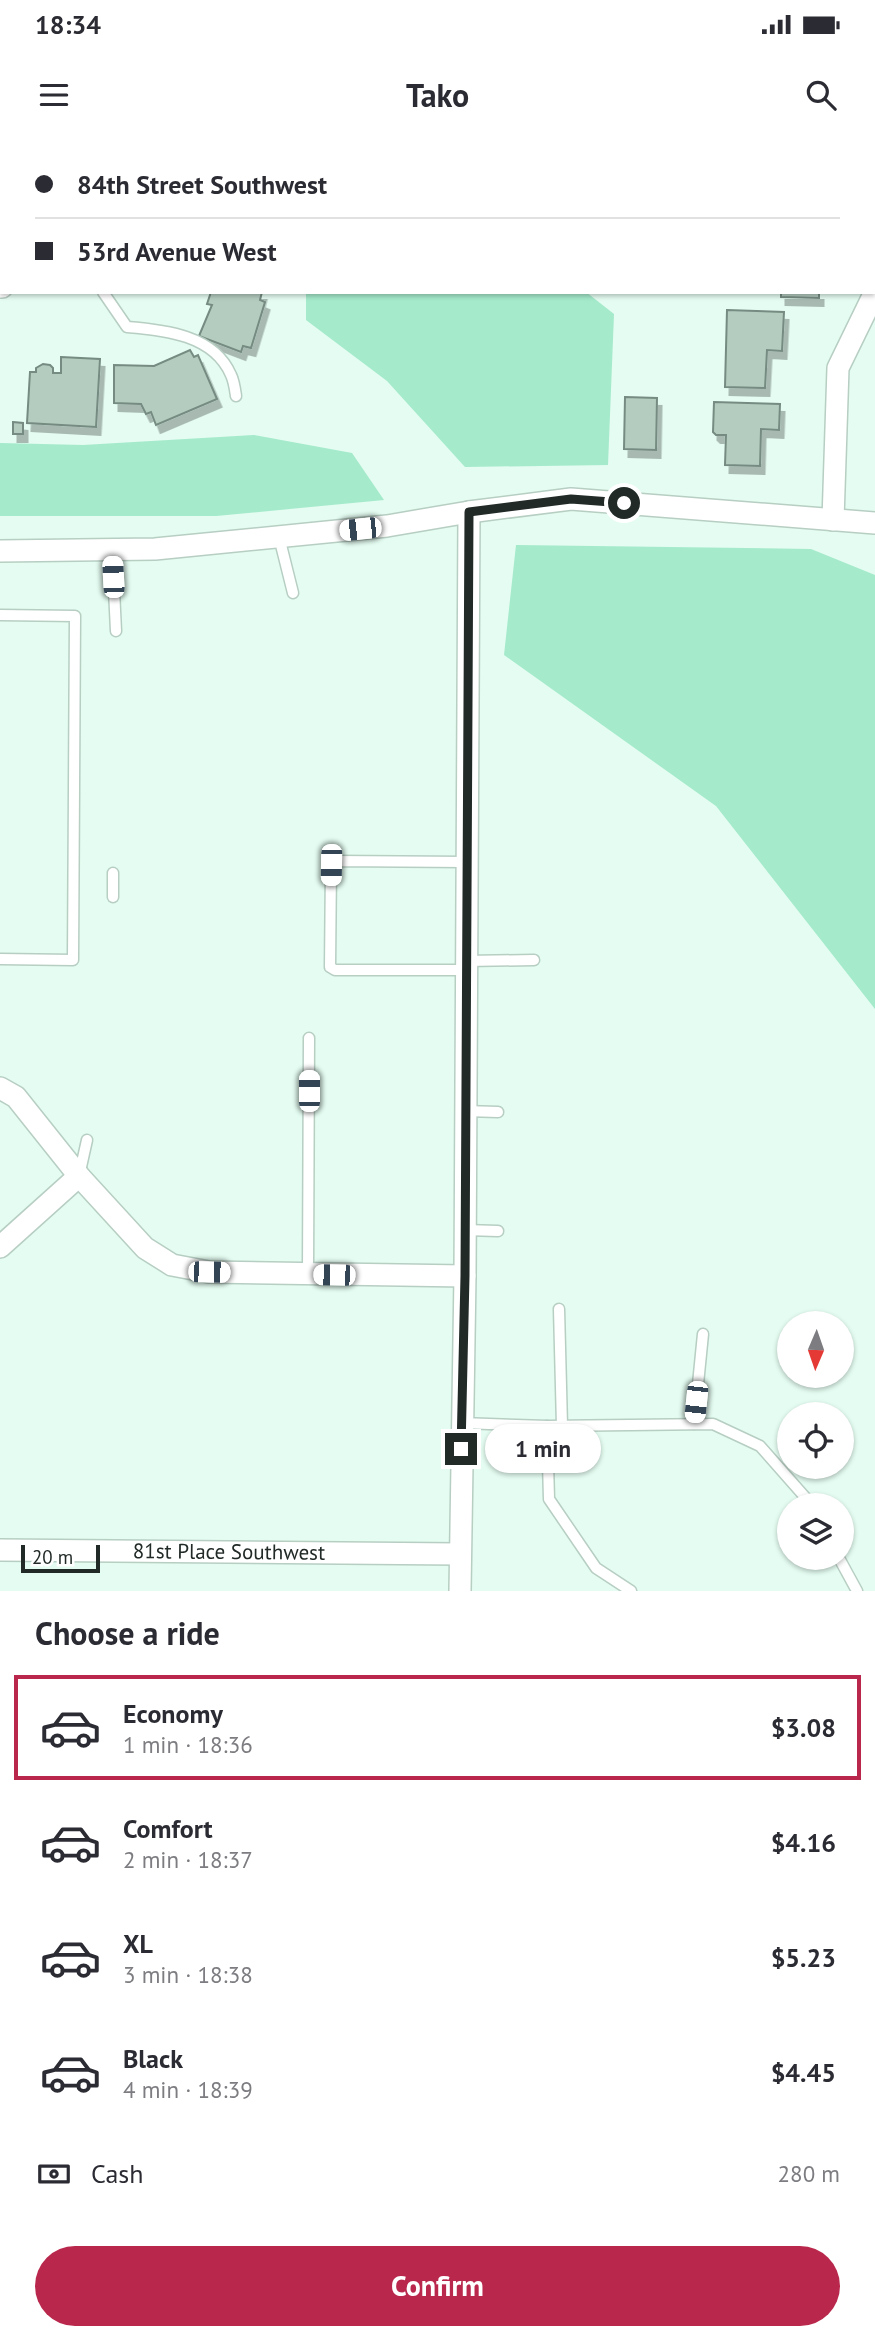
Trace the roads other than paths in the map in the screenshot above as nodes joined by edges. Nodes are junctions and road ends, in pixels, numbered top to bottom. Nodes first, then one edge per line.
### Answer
1 (104, 294) edge
2 (874, 294) edge
3 (236, 396) dead end
4 (469, 512) junction
5 (833, 520) junction
6 (875, 523) edge
7 (279, 537) junction
8 (112, 549) junction
9 (0, 551) edge
10 (293, 593) dead end
11 (0, 615) edge
12 (116, 631) dead end
13 (466, 862) junction
14 (113, 873) dead end
15 (113, 897) dead end
16 (0, 959) edge
17 (534, 960) dead end
18 (466, 965) junction
19 (309, 1038) dead end
20 (0, 1088) edge
21 (465, 1111) junction
22 (498, 1112) dead end
23 (87, 1140) dead end
24 (79, 1176) junction
25 (465, 1230) junction
26 (498, 1231) dead end
27 (0, 1247) edge
28 (308, 1274) junction
29 (465, 1276) junction
30 (559, 1308) dead end
31 (703, 1334) dead end
32 (461, 1423) junction
33 (694, 1424) junction
34 (548, 1426) junction
35 (562, 1426) junction
36 (801, 1493) edge
37 (0, 1550) edge
38 (459, 1554) junction
39 (846, 1570) edge
40 (460, 1591) edge
41 (631, 1591) edge
42 (857, 1591) edge

1 - 3 lane
2 - 5 street
4 - 5 street
4 - 7 street
4 - 13 street
5 - 6 street
7 - 8 street
7 - 10 lane
8 - 9 street
8 - 12 lane
11 - 16 lane
13 - 18 street
13 - 18 lane
14 - 15 lane
17 - 18 lane
18 - 21 street
19 - 28 lane
20 - 24 street
21 - 22 lane
21 - 25 street
23 - 24 lane
24 - 27 street
24 - 28 street
25 - 26 lane
25 - 29 street
28 - 29 street
29 - 32 street
30 - 35 lane
31 - 33 lane
32 - 34 lane
32 - 38 street
33 - 35 lane
33 - 36 lane
34 - 35 lane
34 - 41 lane
37 - 38 street, 81st Place Southwest
38 - 40 street
39 - 42 lane

